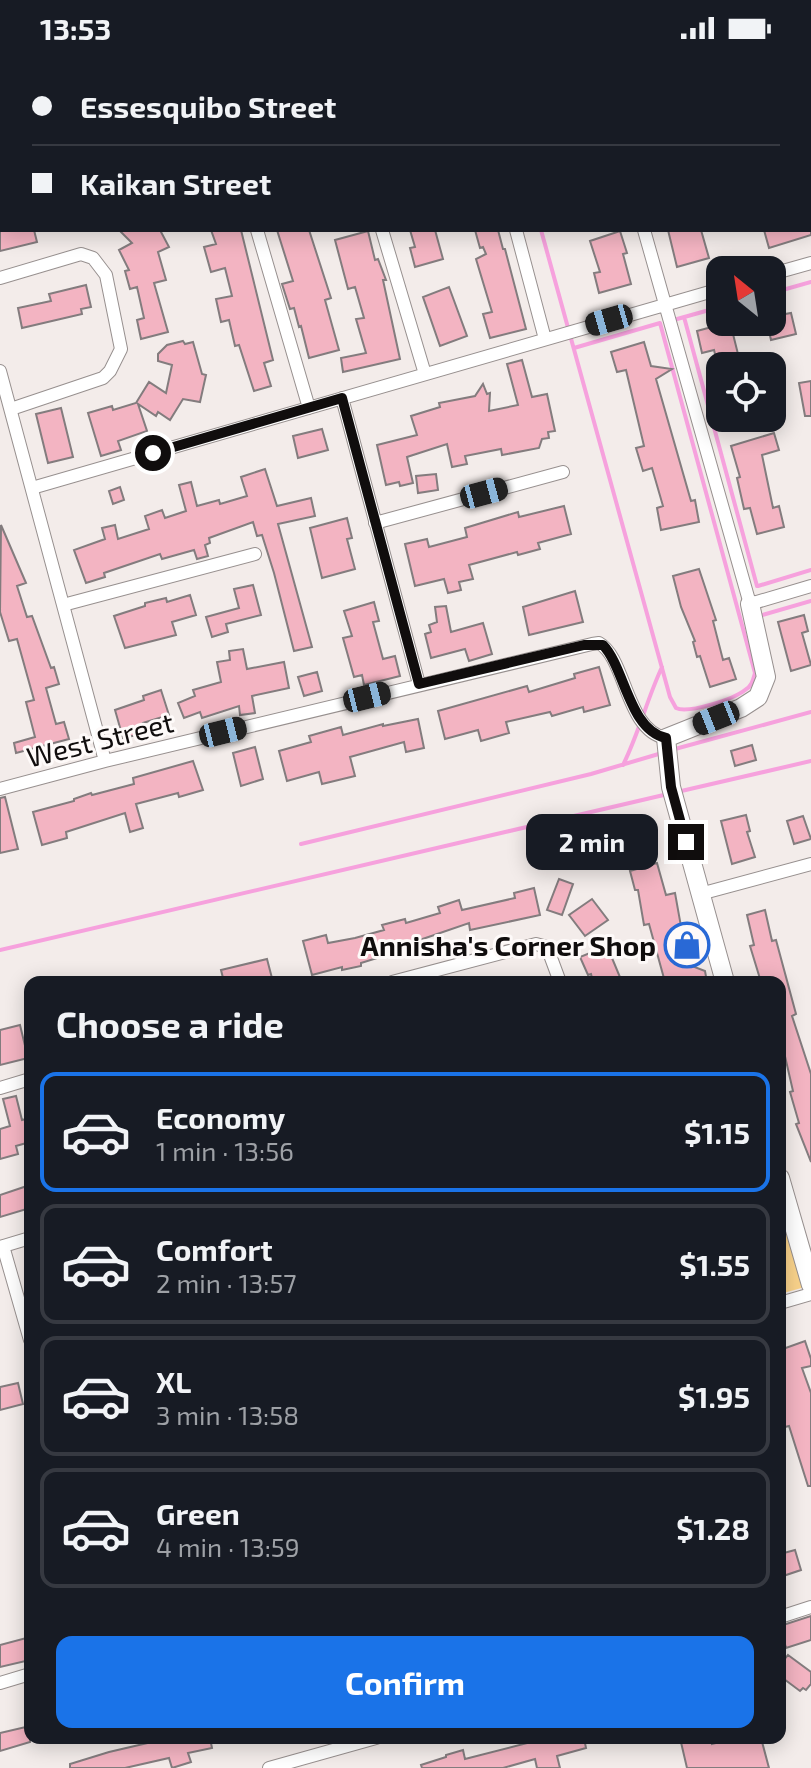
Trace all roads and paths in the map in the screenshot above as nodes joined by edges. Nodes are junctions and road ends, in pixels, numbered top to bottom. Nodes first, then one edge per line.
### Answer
1 (258, 232) edge
2 (383, 232) edge
3 (517, 232) edge
4 (645, 232) edge
5 (811, 263) edge
6 (786, 270) edge
7 (0, 278) edge
8 (706, 293) edge
9 (666, 304) junction
10 (550, 337) junction
11 (0, 371) edge
12 (425, 374) junction
13 (342, 398) junction
14 (309, 408) junction
15 (11, 409) junction
16 (563, 472) dead end
17 (32, 488) junction
18 (375, 523) junction
19 (255, 554) dead end
20 (811, 586) edge
21 (750, 604) junction
22 (63, 605) junction
23 (419, 684) junction
24 (657, 734) junction
25 (105, 761) junction
26 (0, 789) edge
27 (811, 864) edge
28 (700, 894) junction
29 (415, 976) edge
30 (558, 976) edge
31 (723, 976) edge
32 (24, 1081) edge
33 (0, 1088) edge
34 (786, 1202) edge
35 (24, 1240) edge
36 (2, 1247) edge
37 (811, 1285) edge
38 (811, 1294) edge
39 (786, 1301) edge
40 (24, 1320) edge
41 (811, 1607) edge
42 (786, 1615) edge
43 (24, 1676) edge
44 (0, 1683) edge
45 (355, 1744) edge
46 (269, 1768) edge

1 - 14 street
2 - 12 street
3 - 10 street
4 - 9 street
5 - 6 street
7 - 15 street
8 - 9 street
9 - 10 street
9 - 21 street
10 - 12 street
11 - 15 street
12 - 13 street
13 - 14 street
13 - 18 street
14 - 17 street
15 - 17 street
16 - 18 street
17 - 22 street
18 - 23 street
19 - 22 street
20 - 21 street
21 - 24 street
22 - 25 street
23 - 24 street, West Street
23 - 25 street, West Street
24 - 28 street
25 - 26 street, West Street
27 - 28 street
28 - 31 street
29 - 30 street
32 - 33 street
34 - 37 street
35 - 36 street
36 - 40 street
38 - 39 street
41 - 42 street
43 - 44 street
45 - 46 street

